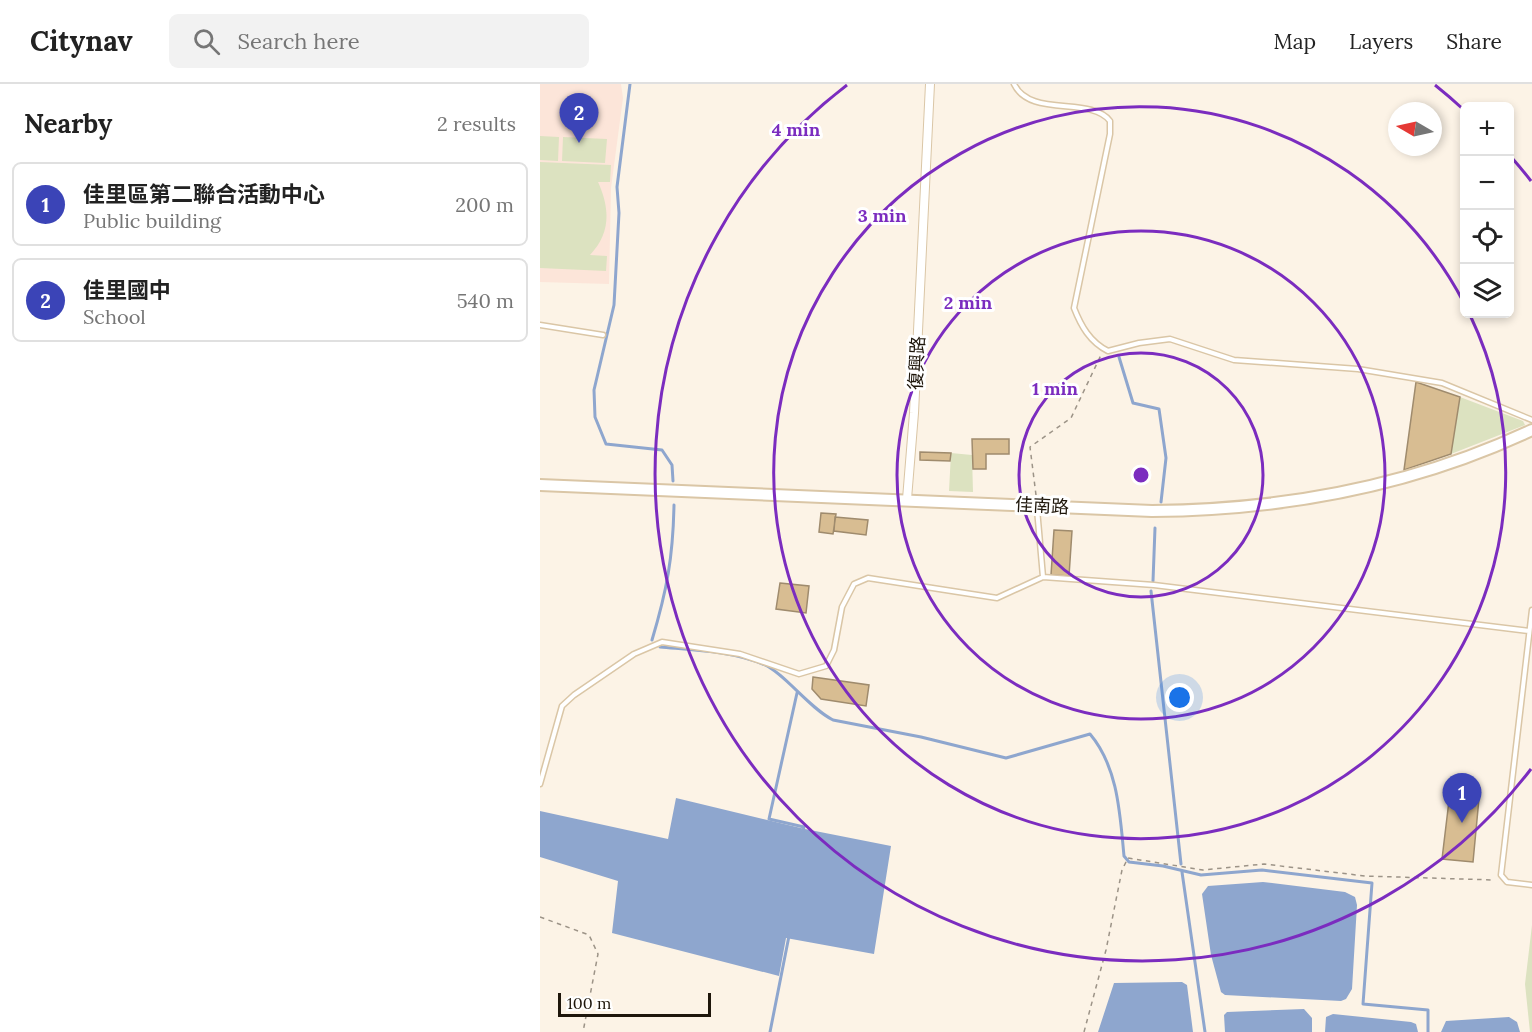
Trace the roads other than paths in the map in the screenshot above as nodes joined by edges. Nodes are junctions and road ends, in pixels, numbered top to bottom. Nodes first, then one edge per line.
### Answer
1 (930, 84) edge
2 (1014, 84) edge
3 (540, 325) edge
4 (603, 335) dead end
5 (1532, 420) edge
6 (1532, 430) edge
7 (540, 485) edge
8 (907, 499) junction
9 (1037, 505) junction
10 (1043, 577) junction
11 (1532, 610) edge
12 (1529, 631) junction
13 (540, 784) edge
14 (1532, 885) edge

1 - 8 street, 復興路
2 - 5 lane
3 - 4 lane
6 - 9 street, 佳南路
7 - 8 street, 佳南路
8 - 9 street, 佳南路
9 - 10 lane
10 - 12 lane
10 - 13 lane
11 - 12 lane
12 - 14 lane

